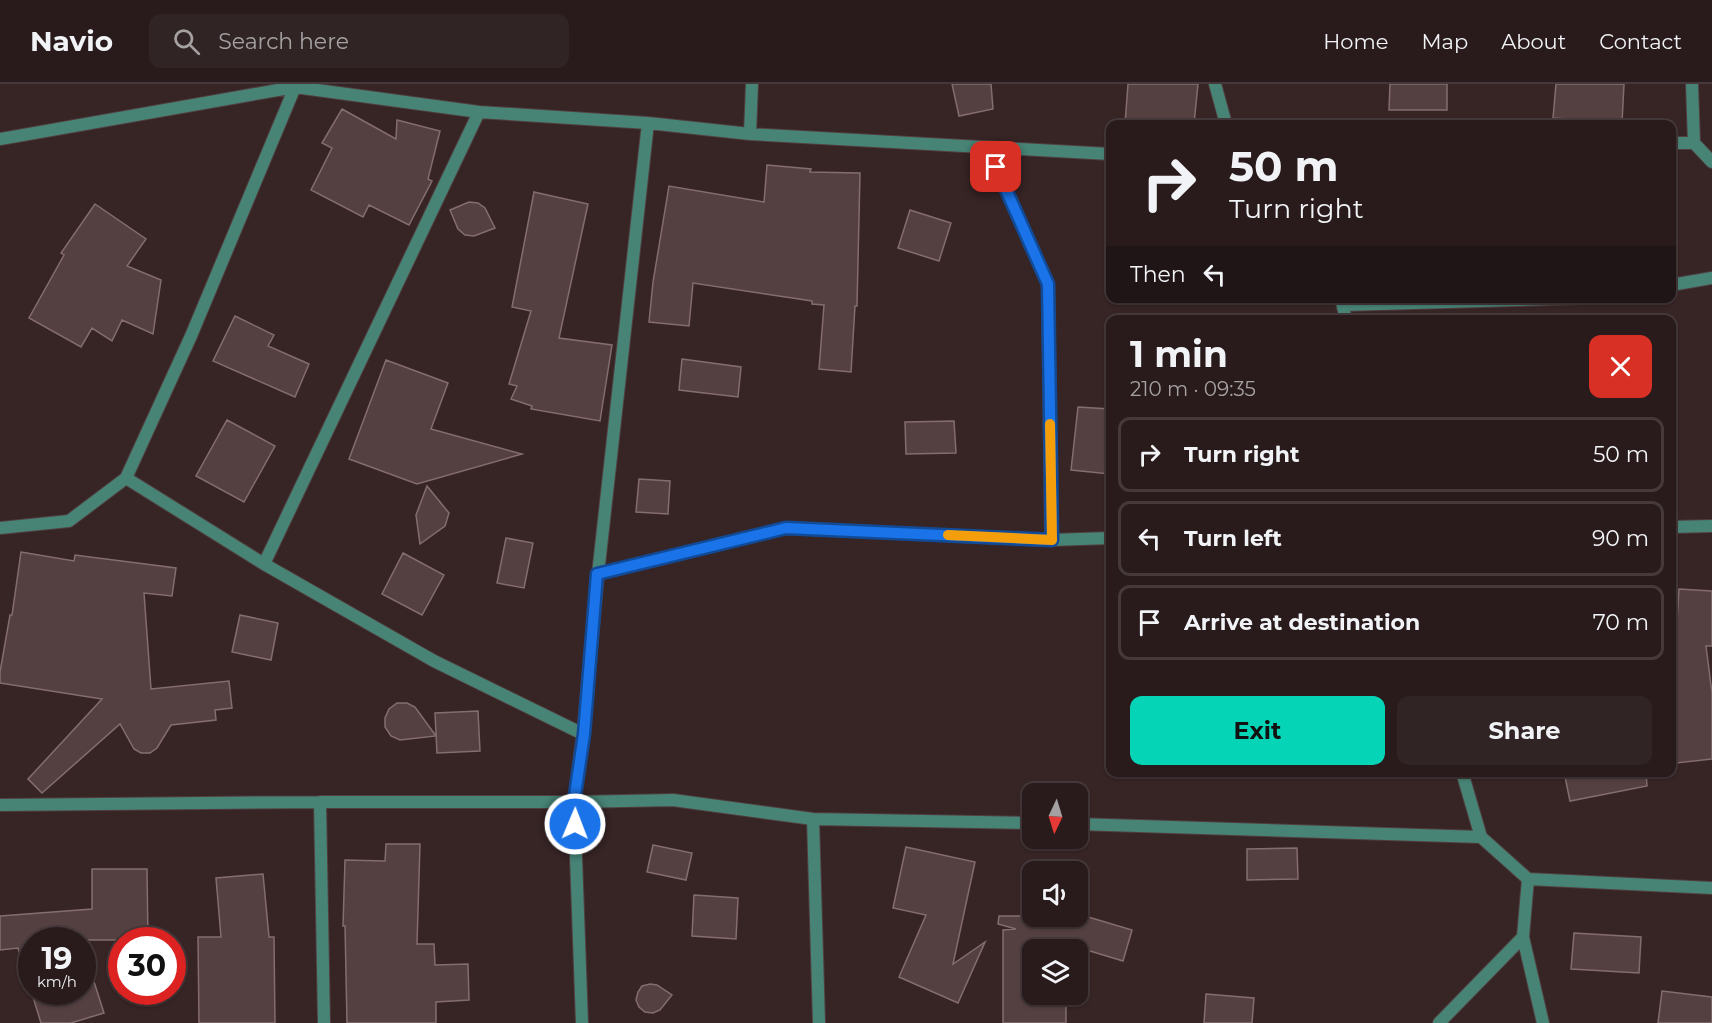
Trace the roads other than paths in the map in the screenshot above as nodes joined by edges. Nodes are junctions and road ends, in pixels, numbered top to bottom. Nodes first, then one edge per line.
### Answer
1 (752, 84) edge
2 (1215, 84) edge
3 (1692, 84) edge
4 (295, 86) edge
5 (480, 112) junction
6 (1225, 120) edge
7 (648, 123) junction
8 (750, 134) junction
9 (0, 139) edge
10 (1694, 142) junction
11 (1676, 143) edge
12 (987, 147) junction
13 (1106, 154) edge
14 (1712, 162) edge
15 (1712, 278) edge
16 (1676, 284) edge
17 (126, 478) junction
18 (1712, 526) edge
19 (1676, 527) edge
20 (0, 528) edge
21 (1106, 538) edge
22 (1052, 540) junction
23 (264, 564) junction
24 (597, 574) junction
25 (584, 734) junction
26 (1463, 777) edge
27 (320, 802) junction
28 (574, 802) junction
29 (0, 805) edge
30 (813, 819) junction
31 (1022, 823) edge
32 (1088, 824) edge
33 (1481, 837) junction
34 (1528, 879) junction
35 (1712, 888) edge
36 (1523, 937) junction
37 (324, 1023) edge
38 (582, 1023) edge
39 (819, 1023) edge
40 (1439, 1023) edge
41 (1542, 1023) edge

1 - 8 street
2 - 6 street
3 - 10 street
4 - 5 street
4 - 9 street
4 - 17 street
5 - 7 street
5 - 23 street
7 - 8 street
7 - 24 street
8 - 12 street
10 - 11 street
10 - 14 street
12 - 13 street
12 - 22 street
15 - 16 street
17 - 20 street
17 - 23 street
18 - 19 street
21 - 22 street
22 - 24 street
23 - 25 street
24 - 25 street
25 - 28 street
26 - 33 street
27 - 28 street
27 - 29 street
27 - 37 street
28 - 30 street
28 - 38 street
30 - 31 street
30 - 39 street
32 - 33 street
33 - 34 street
34 - 35 street
34 - 36 street
36 - 40 street
36 - 41 street

